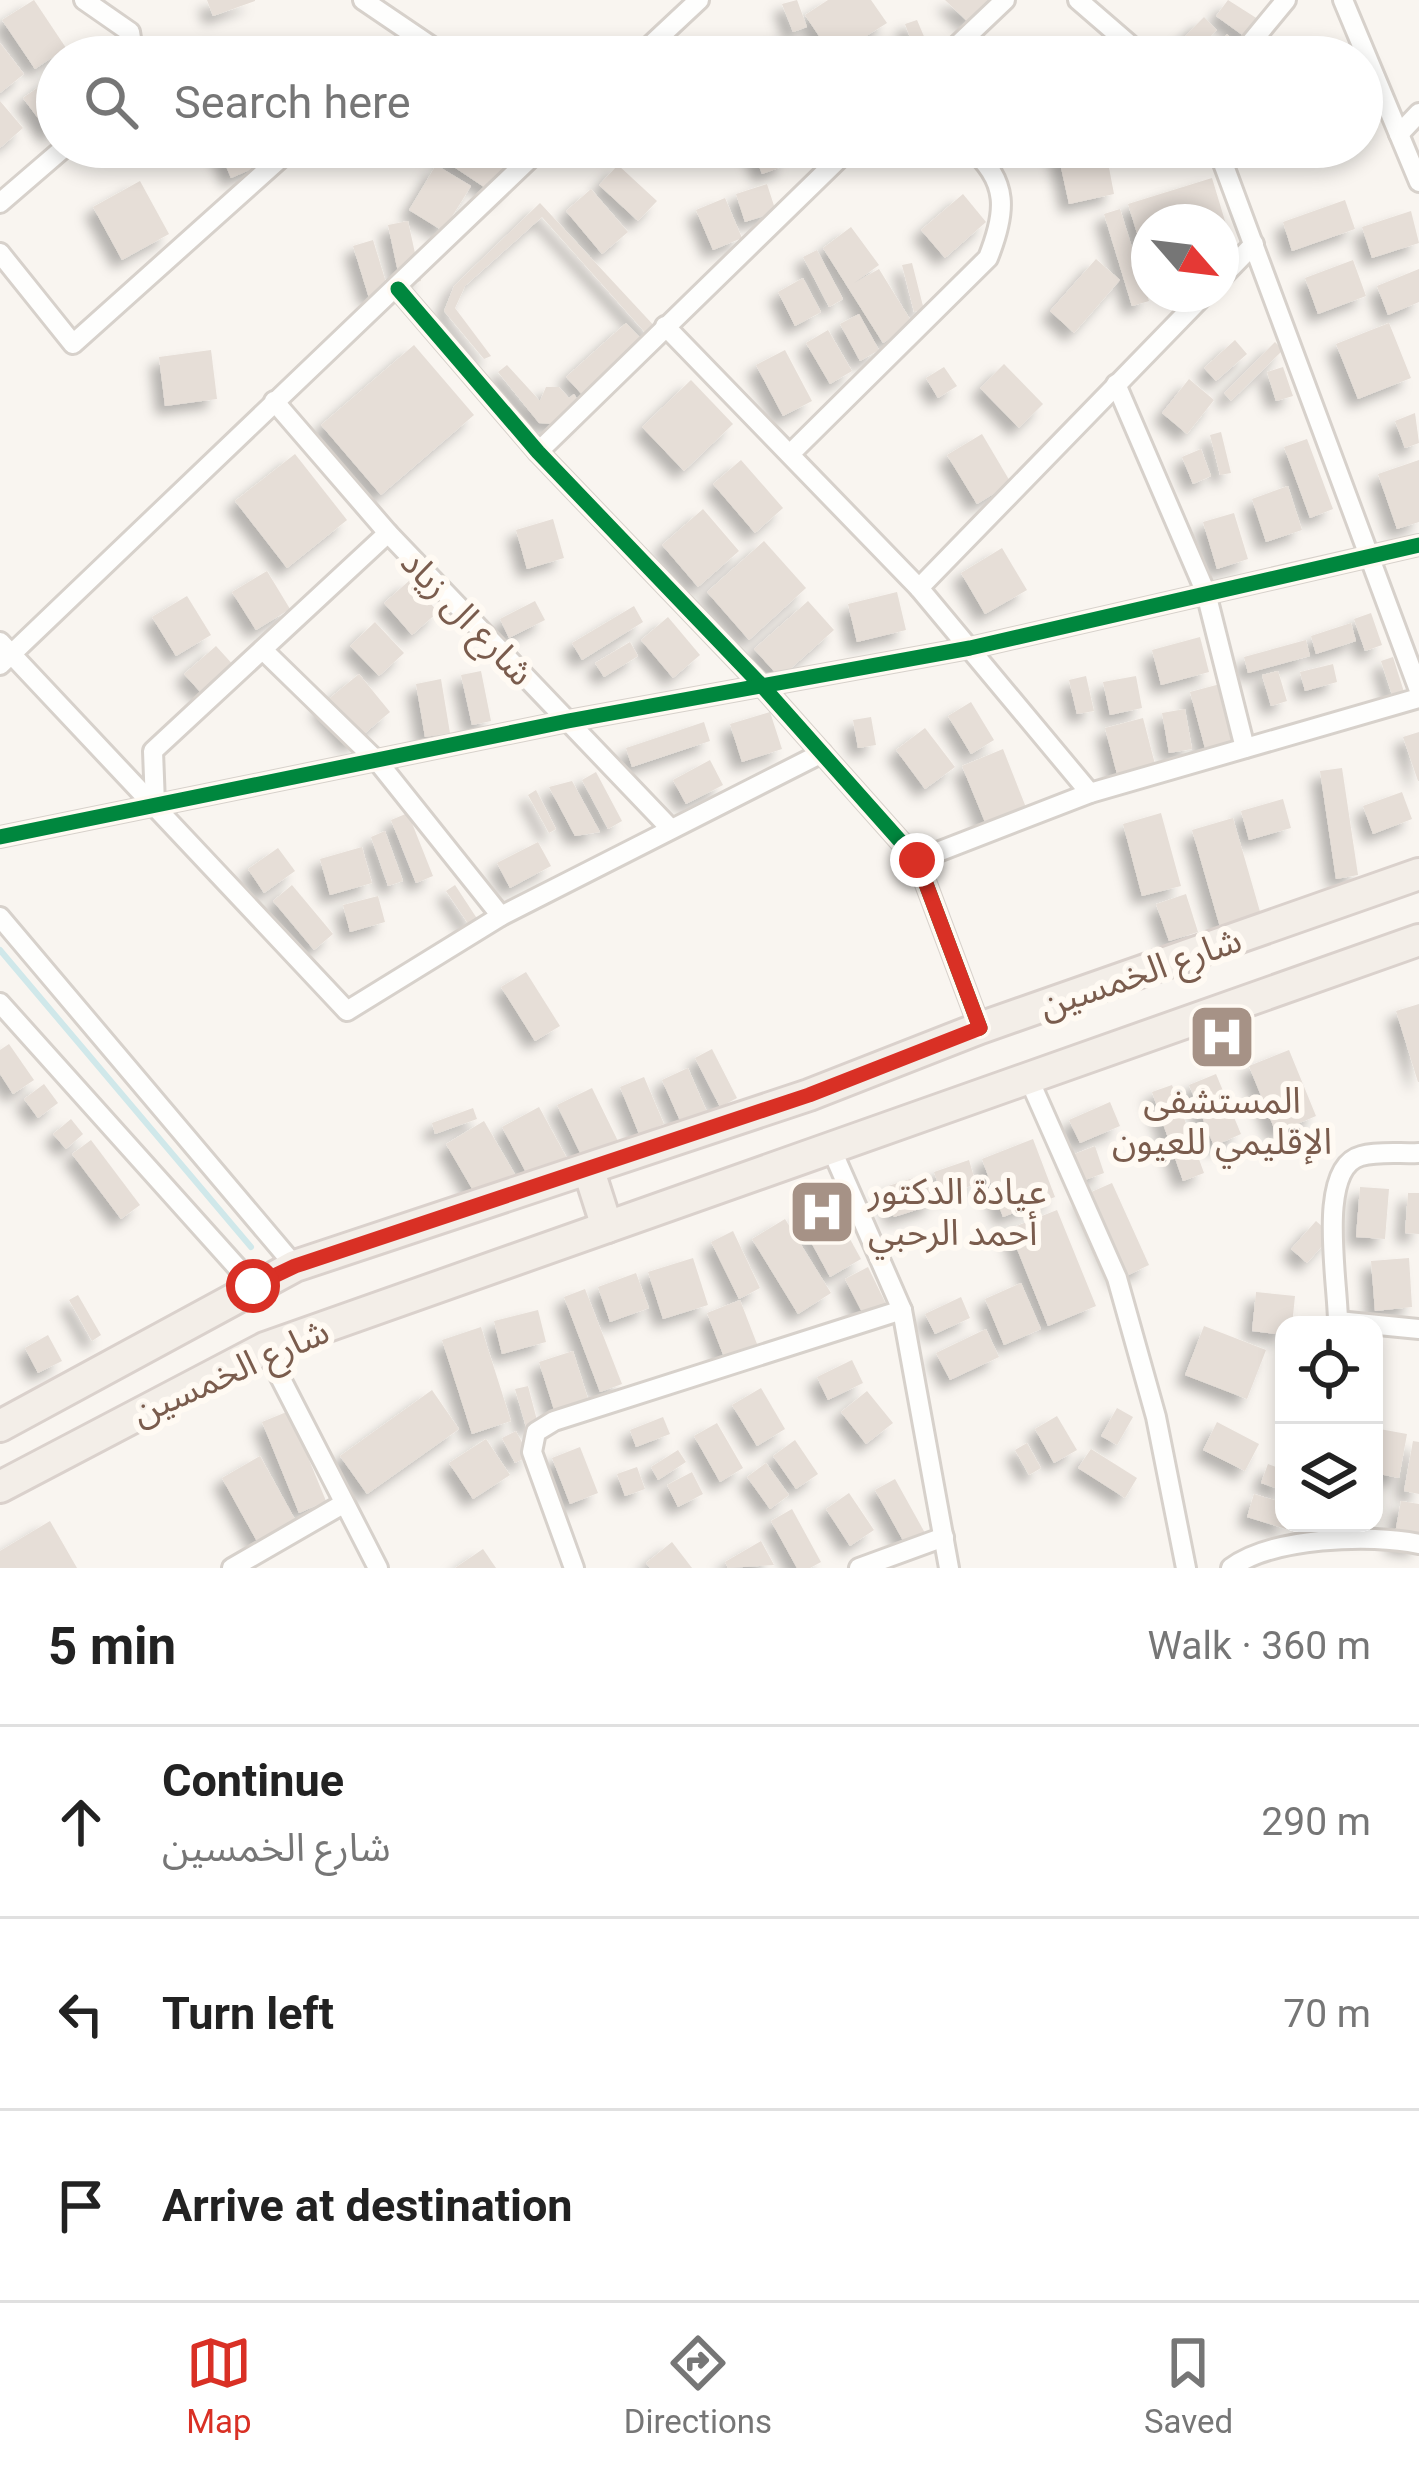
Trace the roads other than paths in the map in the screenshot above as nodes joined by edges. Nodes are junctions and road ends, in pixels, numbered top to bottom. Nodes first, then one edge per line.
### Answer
1 (84, 0) edge
2 (363, 0) edge
3 (699, 0) edge
4 (1005, 0) edge
5 (1078, 0) edge
6 (1286, 0) edge
7 (1343, 0) edge
8 (131, 36) edge
9 (416, 36) edge
10 (660, 36) edge
11 (967, 36) edge
12 (1120, 36) edge
13 (1256, 36) edge
14 (1358, 36) edge
15 (1383, 96) edge
16 (1419, 113) edge
17 (1399, 134) junction
18 (41, 168) edge
19 (270, 168) edge
20 (521, 168) edge
21 (829, 168) edge
22 (991, 168) edge
23 (1225, 168) edge
24 (1419, 182) edge
25 (0, 203) edge
26 (1254, 244) junction
27 (0, 253) edge
28 (1239, 259) edge
29 (398, 290) junction
30 (1187, 312) edge
31 (665, 326) junction
32 (1116, 384) junction
33 (274, 400) junction
34 (538, 452) junction
35 (790, 454) junction
36 (388, 532) junction
37 (1419, 545) edge
38 (1371, 555) junction
39 (919, 588) junction
40 (1206, 593) junction
41 (970, 648) junction
42 (263, 650) junction
43 (3, 654) edge
44 (764, 688) junction
45 (1419, 694) edge
46 (568, 721) junction
47 (1245, 748) junction
48 (822, 753) junction
49 (378, 762) junction
50 (1090, 793) junction
51 (155, 804) junction
52 (668, 827) junction
53 (0, 837) edge
54 (917, 860) junction
55 (1419, 874) edge
56 (501, 916) junction
57 (0, 917) edge
58 (1419, 940) edge
59 (3, 1013) edge
60 (980, 1028) junction
61 (1028, 1077) junction
62 (832, 1148) junction
63 (1419, 1153) edge
64 (589, 1171) junction
65 (608, 1227) junction
66 (295, 1266) junction
67 (253, 1286) junction
68 (902, 1310) junction
69 (1338, 1316) edge
70 (1383, 1326) edge
71 (1419, 1329) edge
72 (265, 1348) junction
73 (0, 1426) edge
74 (0, 1486) edge
75 (343, 1504) junction
76 (1312, 1532) edge
77 (944, 1537) junction
78 (1419, 1544) edge
79 (232, 1568) edge
80 (378, 1568) edge
81 (574, 1568) edge
82 (860, 1568) edge
83 (949, 1568) edge
84 (1186, 1568) edge
85 (1231, 1568) edge

1 - 8 street
2 - 9 street
3 - 10 street
4 - 11 street
5 - 12 street
6 - 13 street
7 - 14 street
15 - 17 street
16 - 17 street
17 - 24 street
18 - 25 street
19 - 27 street
20 - 29 street
21 - 31 street
22 - 35 street
23 - 26 street
26 - 28 street
26 - 38 street
29 - 33 street
29 - 34 street
30 - 32 street
31 - 34 street
31 - 35 street
32 - 39 street
32 - 40 street
33 - 36 street, شارع ال زياد
33 - 43 street
34 - 44 street
35 - 39 street
36 - 42 street
36 - 46 street, شارع ال زياد
37 - 38 street
38 - 40 street
38 - 45 street
39 - 41 street
40 - 41 street
40 - 47 street
41 - 44 street
41 - 50 street
42 - 49 street
42 - 51 street
43 - 51 street
44 - 46 street
44 - 48 street
45 - 47 street
46 - 49 street
46 - 52 street, شارع ال زياد
47 - 50 street
48 - 52 street
48 - 54 street
49 - 51 street
49 - 56 street
50 - 54 street
51 - 53 street
51 - 56 street
52 - 56 street
54 - 60 street
55 - 60 main road, شارع الخمسين
57 - 66 street
58 - 61 main road, شارع الخمسين
59 - 67 street
60 - 64 main road, شارع الخمسين
61 - 62 main road, شارع الخمسين
61 - 84 street
62 - 65 main road, شارع الخمسين
62 - 68 street
63 - 69 street
64 - 65 main road
64 - 66 main road, شارع الخمسين
65 - 72 main road, شارع الخمسين
66 - 67 main road, شارع الخمسين
67 - 73 main road, شارع الخمسين
68 - 77 street
68 - 81 street
70 - 71 street
72 - 74 main road, شارع الخمسين
72 - 75 street
75 - 79 street
75 - 80 street
76 - 78 street
76 - 85 street
77 - 82 street
77 - 83 street

